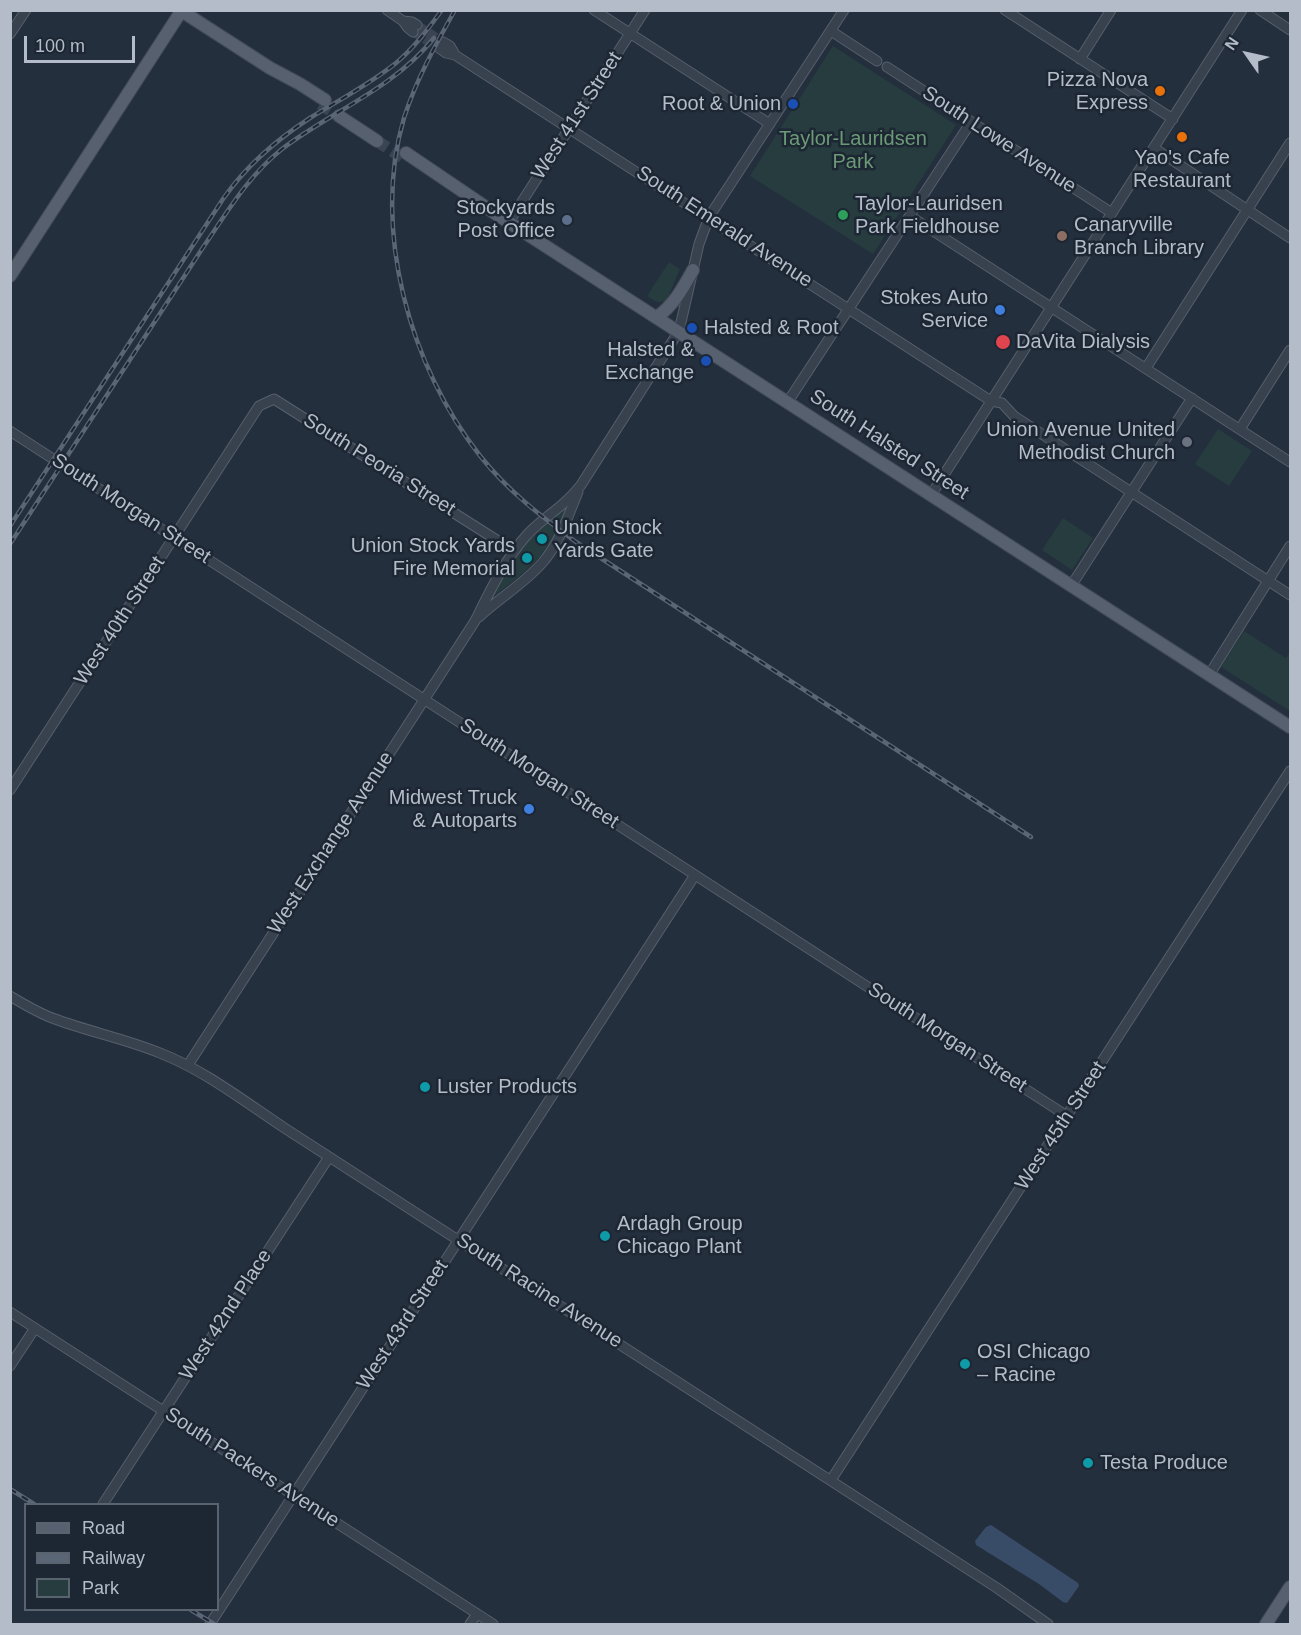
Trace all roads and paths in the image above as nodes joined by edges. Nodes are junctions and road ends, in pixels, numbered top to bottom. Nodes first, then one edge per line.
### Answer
1 (26, 10) edge
2 (387, 10) edge
3 (594, 10) edge
4 (645, 10) edge
5 (844, 10) edge
6 (1005, 10) edge
7 (1111, 10) edge
8 (1242, 10) edge
9 (1260, 10) edge
10 (181, 11) edge
11 (415, 28) tunnel mouth
12 (1290, 30) edge
13 (831, 31) junction
14 (10, 34) edge
15 (630, 34) junction
16 (441, 45) tunnel mouth
17 (1080, 59) junction
18 (877, 61) dead end
19 (887, 67) dead end
20 (322, 102) tunnel mouth
21 (342, 114) tunnel mouth
22 (1173, 119) junction
23 (971, 122) junction
24 (770, 124) junction
25 (569, 127) junction
26 (378, 138) tunnel mouth
27 (1290, 143) edge
28 (1154, 148) junction
29 (406, 156) tunnel mouth
30 (1248, 210) junction
31 (1112, 213) junction
32 (910, 216) junction
33 (709, 218) junction
34 (509, 222) junction
35 (1290, 238) edge
36 (693, 270) junction
37 (10, 276) edge
38 (1052, 307) junction
39 (849, 309) junction
40 (657, 317) junction
41 (679, 331) junction
42 (1290, 350) edge
43 (1146, 368) junction
44 (1192, 398) junction
45 (274, 399) joint
46 (991, 401) junction
47 (787, 403) junction
48 (1240, 429) junction
49 (10, 431) edge
50 (1290, 462) edge
51 (581, 485) junction
52 (1132, 492) junction
53 (931, 495) junction
54 (174, 537) junction
55 (1290, 546) edge
56 (514, 551) junction
57 (1269, 580) junction
58 (1071, 585) junction
59 (1290, 595) edge
60 (475, 621) junction
61 (1209, 675) junction
62 (424, 700) junction
63 (1290, 727) edge
64 (1290, 771) edge
65 (10, 790) edge
66 (695, 875) junction
67 (10, 996) edge
68 (188, 1065) junction
69 (1067, 1116) junction
70 (329, 1157) junction
71 (458, 1239) junction
72 (10, 1312) edge
73 (35, 1328) junction
74 (10, 1366) edge
75 (164, 1412) junction
76 (831, 1480) junction
77 (294, 1496) junction
78 (104, 1503) edge
79 (1290, 1587) edge
80 (219, 1610) edge
81 (219, 1611) edge
82 (477, 1614) junction
83 (210, 1624) edge
84 (470, 1624) edge
85 (493, 1624) edge
86 (1048, 1624) edge
87 (1266, 1624) edge

1 - 14 street
2 - 11 street
3 - 15 street
4 - 15 street, West 41st Street
5 - 13 street, West Exchange Avenue
6 - 17 street
7 - 17 street
8 - 22 street
9 - 12 street
10 - 20 main road
10 - 37 main road
13 - 18 street
13 - 24 street, West Exchange Avenue
15 - 24 street
15 - 25 street, West 41st Street
16 - 25 street, South Emerald Avenue
17 - 22 street
19 - 23 street, South Lowe Avenue
21 - 26 main road
22 - 28 street
23 - 31 street, South Lowe Avenue
23 - 32 street
24 - 33 street, West Exchange Avenue
25 - 33 street, South Emerald Avenue
25 - 34 street, West 41st Street
27 - 30 street
28 - 30 street
28 - 31 street
29 - 34 main road, South Halsted Street
30 - 35 street
30 - 43 street
31 - 38 street
32 - 38 street
32 - 39 street
33 - 36 street, West Exchange Avenue
33 - 39 street, South Emerald Avenue
34 - 40 main road, South Halsted Street
36 - 40 main road
36 - 41 street, West Exchange Avenue
38 - 43 street
38 - 46 street
39 - 46 street, South Emerald Avenue
39 - 47 street
40 - 41 main road, South Halsted Street
41 - 47 main road, South Halsted Street
41 - 51 street, West Exchange Avenue
42 - 48 street
43 - 44 street
44 - 48 street
44 - 52 street
45 - 54 street, West 40th Street
45 - 56 street, South Peoria Street
46 - 52 street, South Emerald Avenue
46 - 53 street
47 - 53 main road, South Halsted Street
48 - 50 street
49 - 54 street, South Morgan Street
51 - 56 street, West Exchange Avenue
51 - 60 street, West Exchange Avenue
52 - 57 street, South Emerald Avenue
52 - 58 street
53 - 58 main road, South Halsted Street
54 - 62 street, South Morgan Street
54 - 65 street, West 40th Street
55 - 57 street
56 - 60 street, West Exchange Avenue
57 - 59 street, South Emerald Avenue
57 - 61 street
58 - 61 main road, South Halsted Street
60 - 62 street, West Exchange Avenue
61 - 63 main road, South Halsted Street
62 - 66 street, South Morgan Street
62 - 68 street, West Exchange Avenue
64 - 69 street, West 45th Street
66 - 69 street, South Morgan Street
66 - 71 street, West 43rd Street
67 - 68 street, South Racine Avenue
68 - 70 street, South Racine Avenue
69 - 76 street, West 45th Street
70 - 71 street, South Racine Avenue
70 - 75 street, West 42nd Place
71 - 76 street, South Racine Avenue
71 - 77 street, West 43rd Street
72 - 73 street, South Packers Avenue
73 - 74 street
73 - 75 street, South Packers Avenue
75 - 77 street, South Packers Avenue
75 - 78 street, West 42nd Place
76 - 86 street, South Racine Avenue
77 - 80 street, West 43rd Street
77 - 82 street, South Packers Avenue
79 - 87 main road
81 - 83 street, West 43rd Street
82 - 84 street
82 - 85 street, South Packers Avenue

